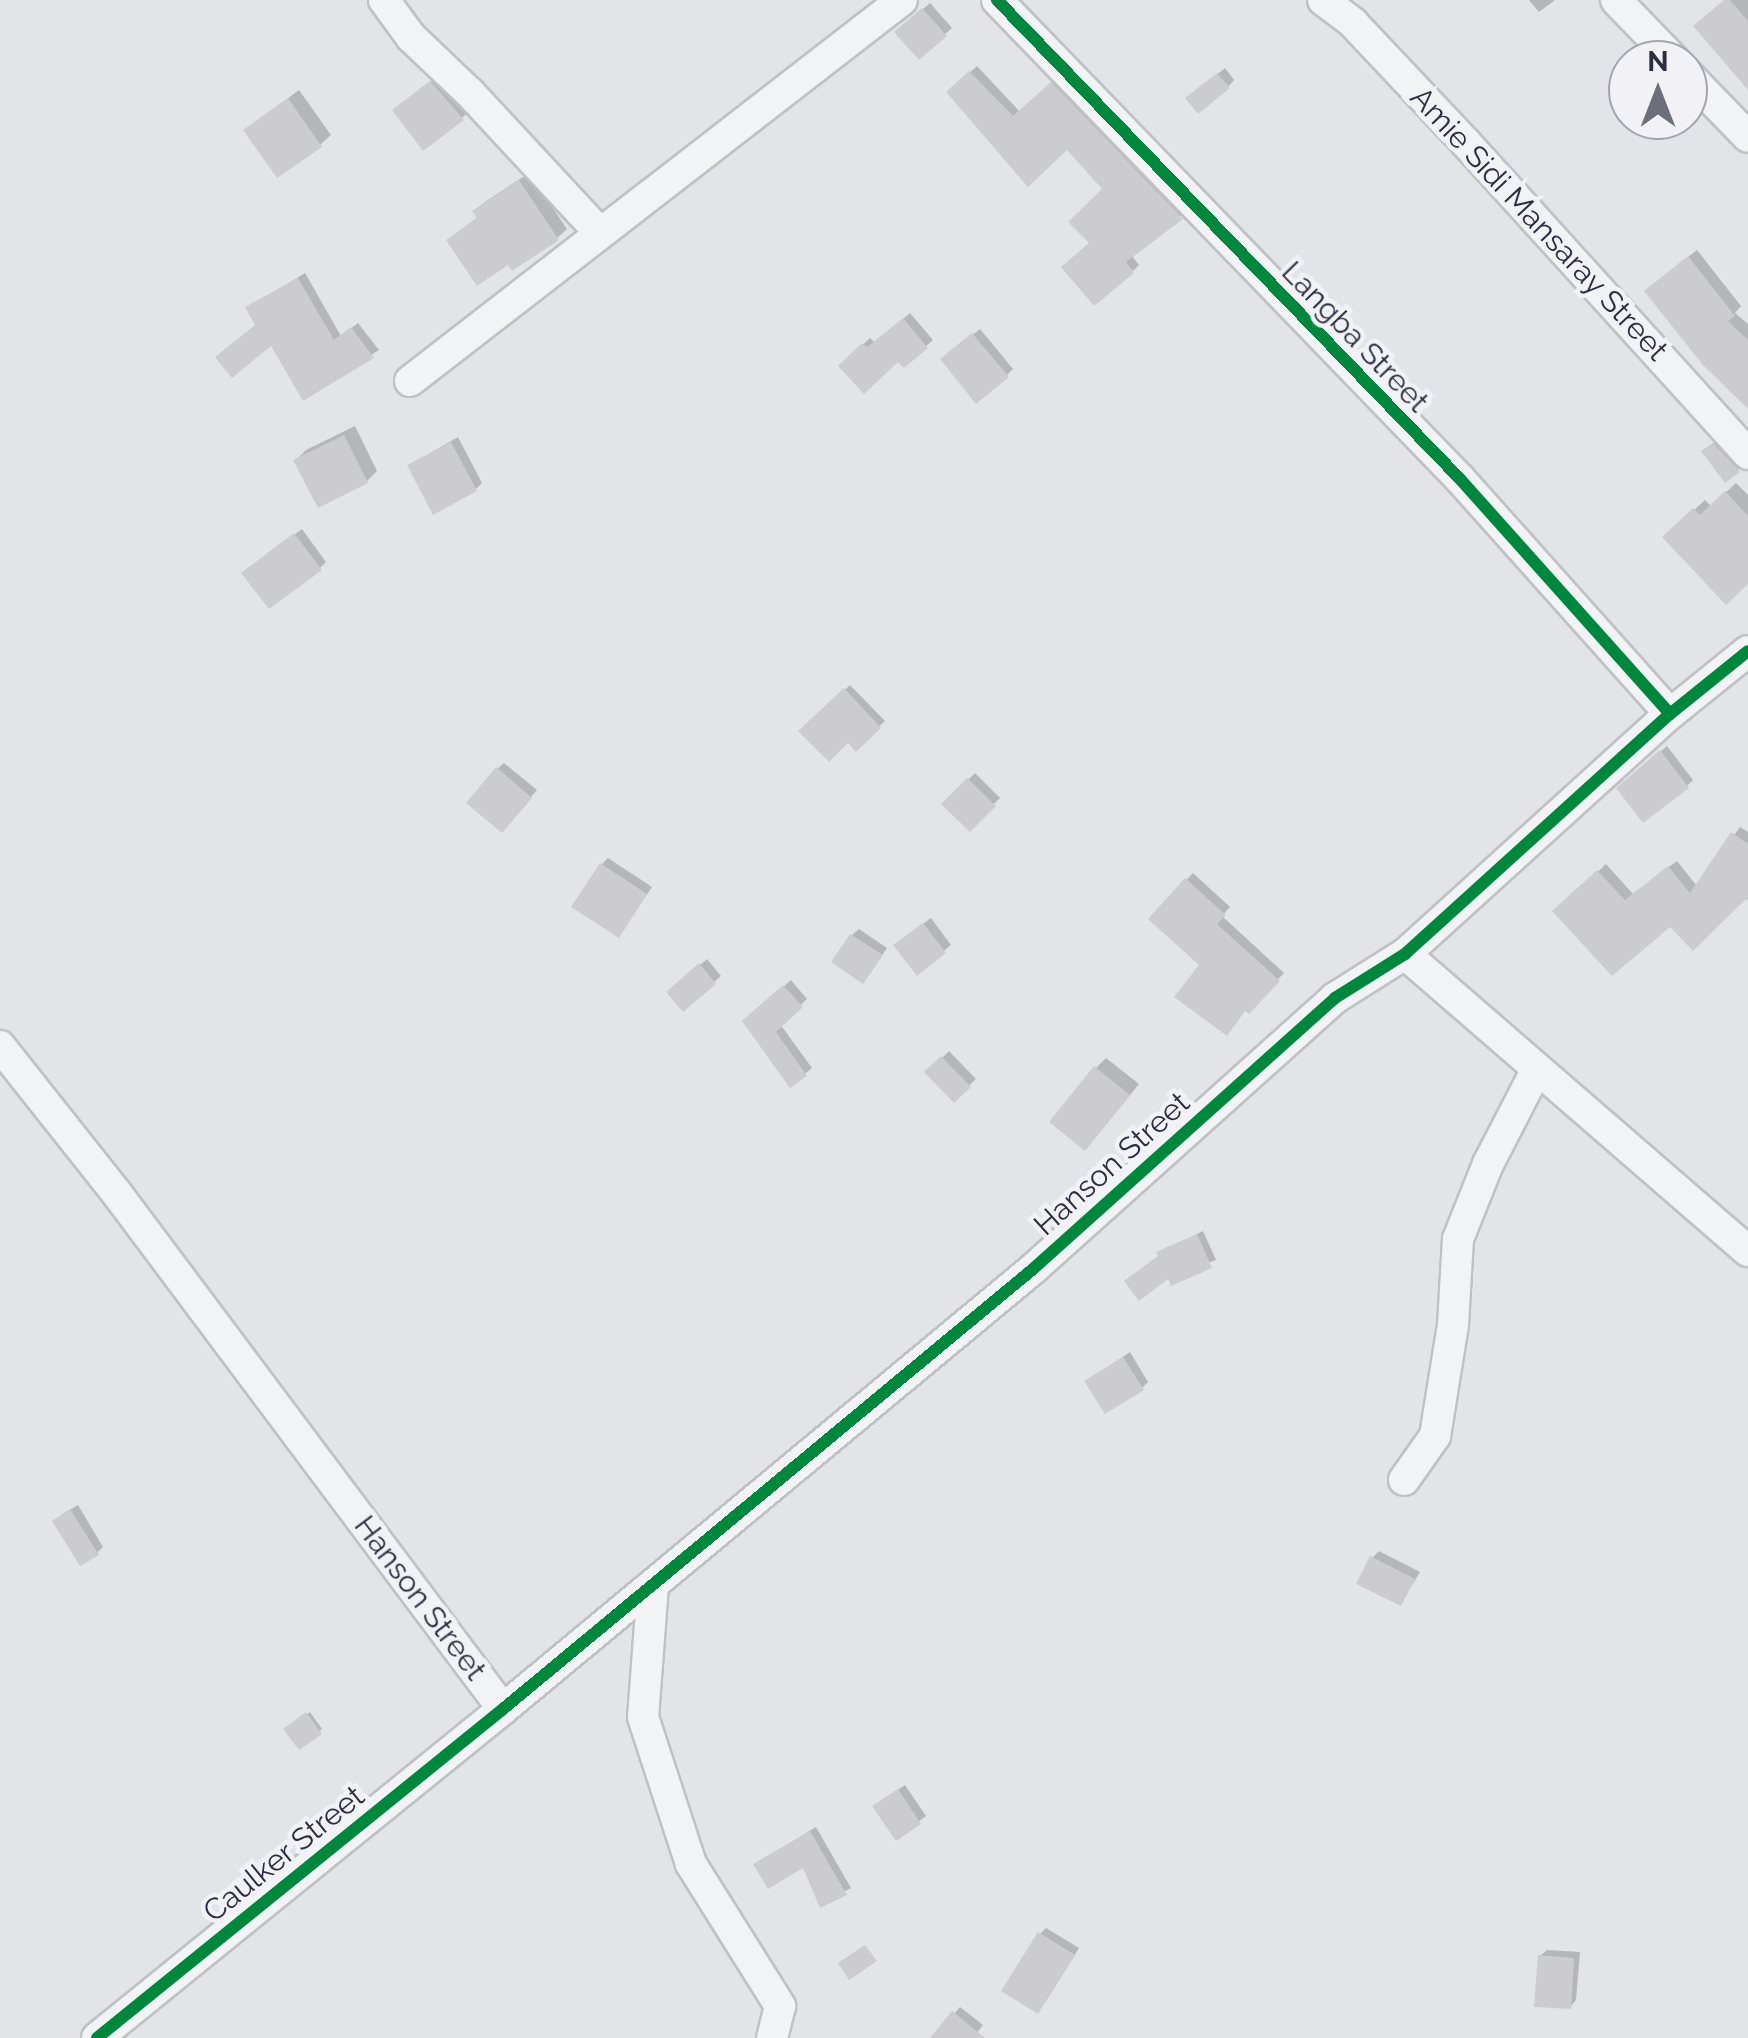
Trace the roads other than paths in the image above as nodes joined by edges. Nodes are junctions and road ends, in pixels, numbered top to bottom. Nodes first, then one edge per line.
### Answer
1 (384, 0) edge
2 (902, 0) edge
3 (998, 0) edge
4 (1323, 0) edge
5 (1616, 0) edge
6 (1655, 40) edge
7 (1708, 96) edge
8 (1748, 137) edge
9 (600, 234) junction
10 (410, 381) dead end
11 (1748, 454) edge
12 (1748, 651) edge
13 (1670, 714) junction
14 (1405, 954) junction
15 (0, 1046) edge
16 (1536, 1070) junction
17 (1748, 1251) edge
18 (1404, 1480) dead end
19 (653, 1585) junction
20 (503, 1710) junction
21 (97, 2038) edge
22 (772, 2038) edge

1 - 9 street
2 - 9 street
3 - 13 street, Langba Street
4 - 11 street, Amie Sidi Mansaray Street
5 - 6 street
7 - 8 street
9 - 10 street
12 - 13 street, Hanson Street
13 - 14 street, Hanson Street
14 - 16 street
14 - 19 street, Hanson Street
15 - 20 street, Hanson Street
16 - 17 street
16 - 18 street
19 - 20 street, Hanson Street
19 - 22 street
20 - 21 street, Caulker Street

